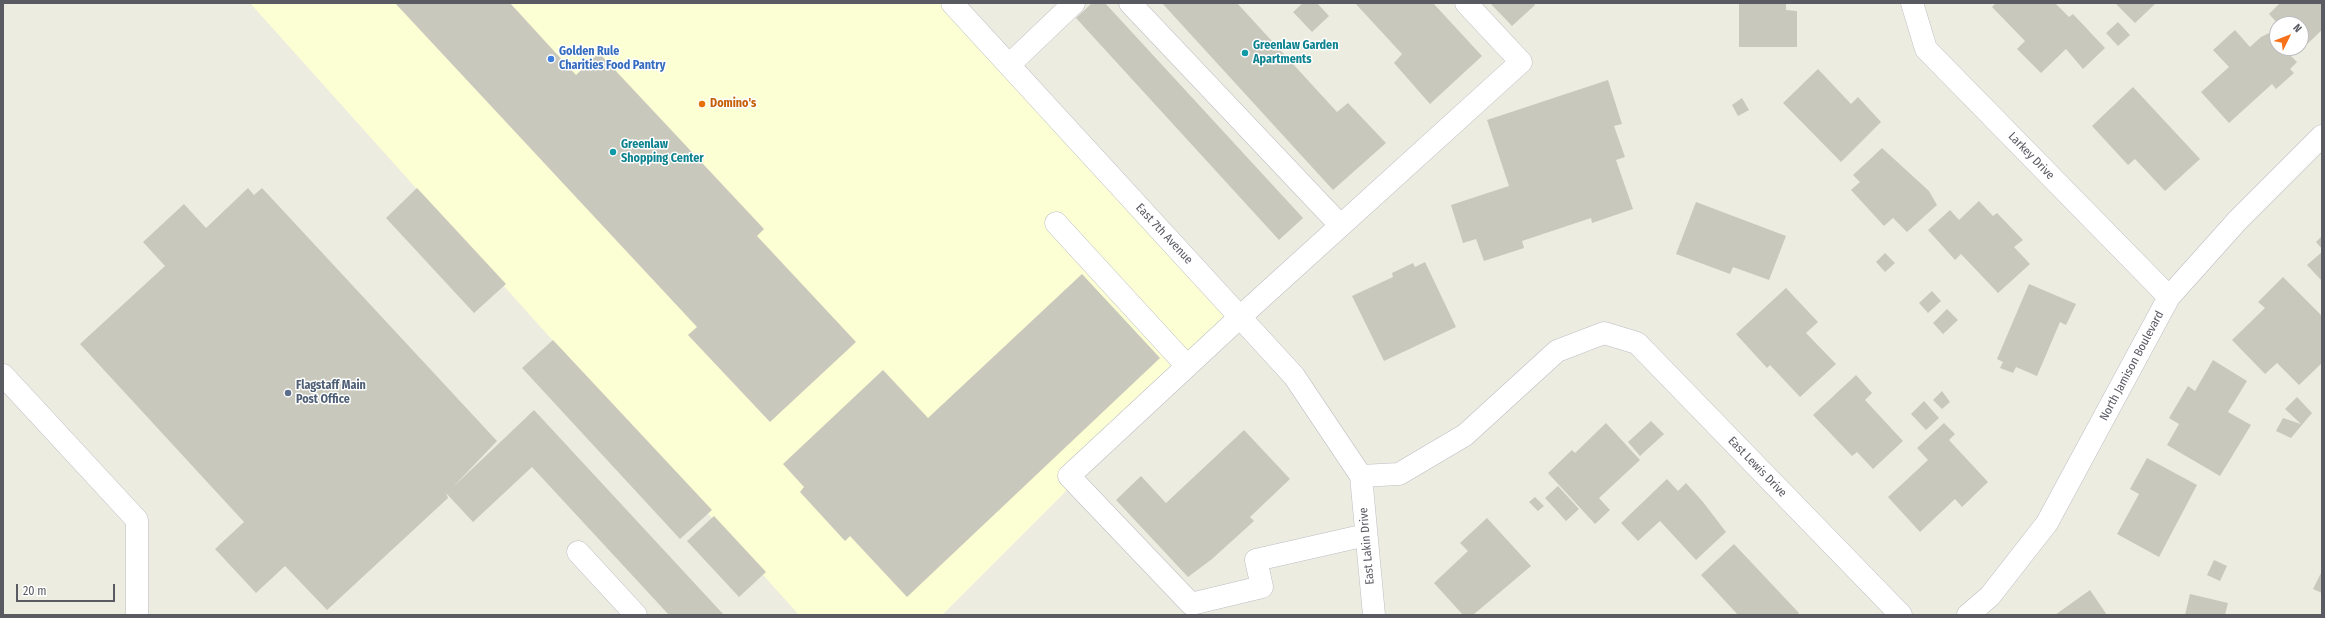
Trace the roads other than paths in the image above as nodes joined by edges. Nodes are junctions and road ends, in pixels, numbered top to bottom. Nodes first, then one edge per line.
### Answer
1 (952, 3) edge
2 (1074, 3) edge
3 (1130, 3) edge
4 (1466, 3) edge
5 (1912, 3) edge
6 (1009, 65) junction
7 (2322, 136) edge
8 (1056, 223) dead end
9 (1340, 225) junction
10 (2169, 297) junction
11 (1240, 317) junction
12 (1187, 366) junction
13 (3, 374) edge
14 (1361, 476) junction
15 (1366, 535) junction
16 (578, 552) dead end
17 (137, 615) edge
18 (636, 615) edge
19 (1374, 615) edge
20 (1901, 615) edge
21 (1968, 615) edge

1 - 6 street, East 7th Avenue
2 - 6 street
3 - 9 street
4 - 9 street
5 - 10 street, Larkey Drive
6 - 11 street, East 7th Avenue
7 - 10 street, North Jamison Boulevard
8 - 12 street
9 - 11 street
10 - 21 street, North Jamison Boulevard
11 - 12 street
11 - 14 street, East 7th Avenue
12 - 15 street
13 - 17 street
14 - 15 street, East Lakin Drive
14 - 20 street, East Lewis Drive
15 - 19 street, East Lakin Drive
16 - 18 street

